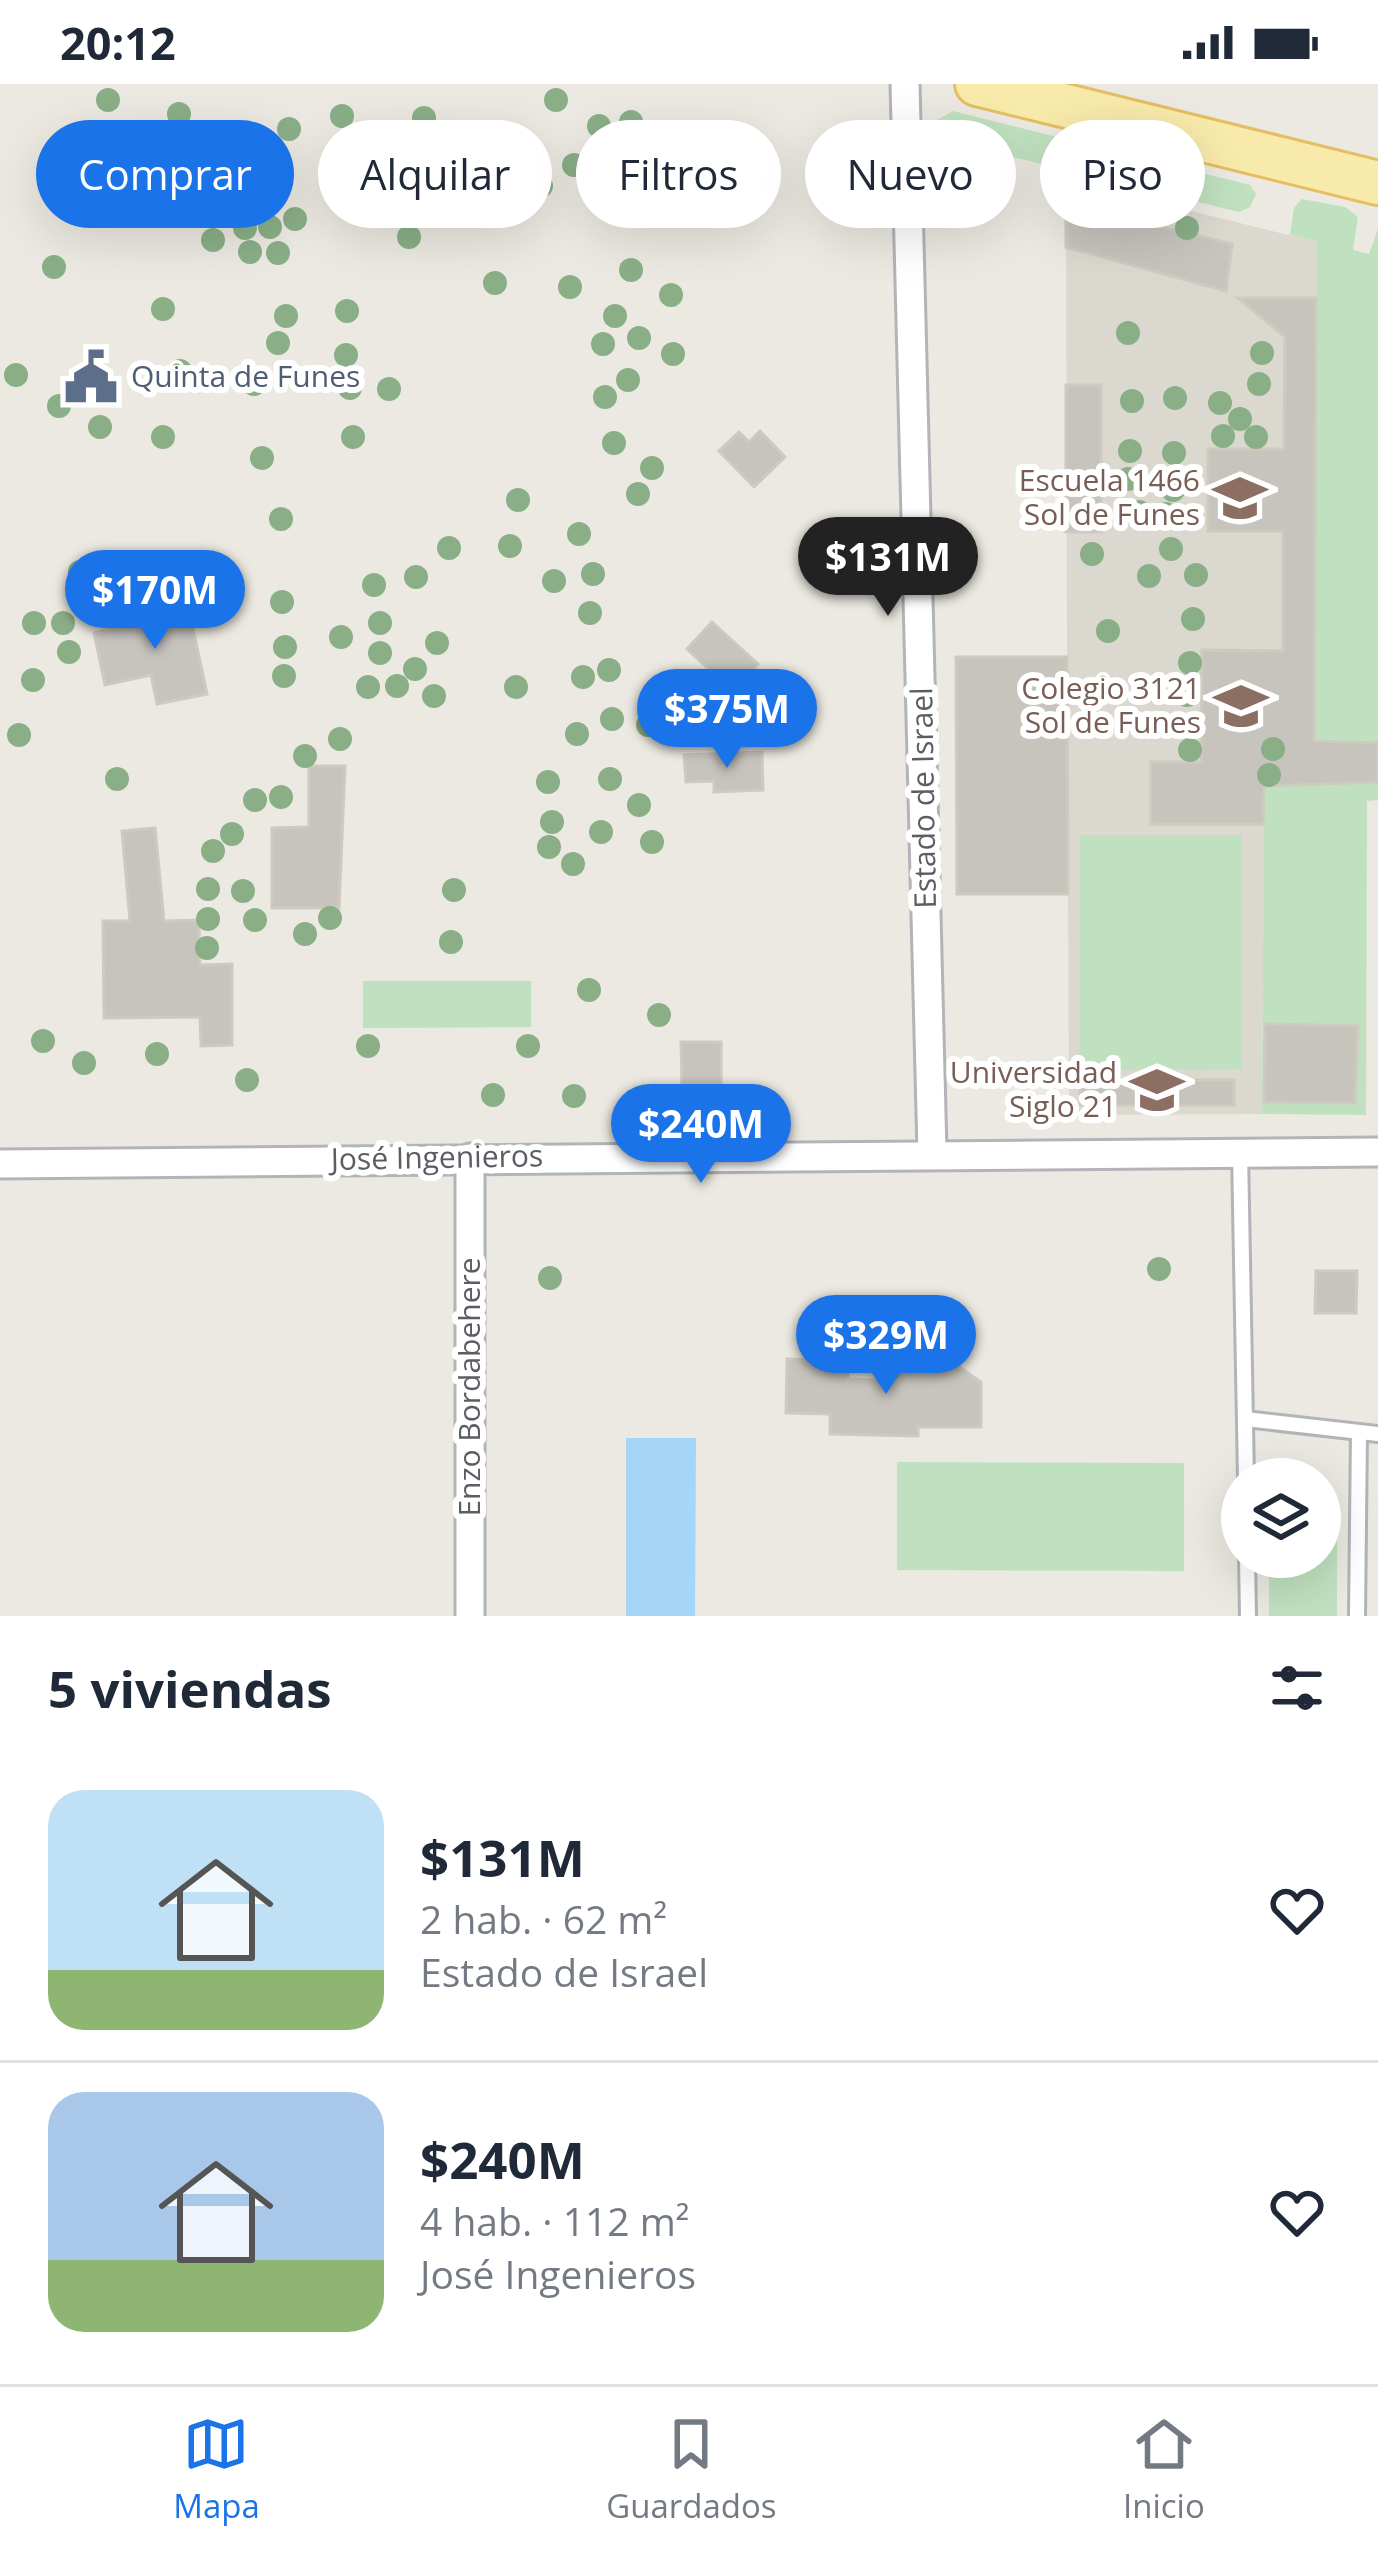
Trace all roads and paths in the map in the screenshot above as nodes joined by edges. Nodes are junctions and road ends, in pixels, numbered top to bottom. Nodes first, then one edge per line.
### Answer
1 (905, 84) edge
2 (977, 84) edge
3 (1378, 183) edge
4 (1240, 1151) junction
5 (932, 1152) junction
6 (1378, 1152) edge
7 (470, 1158) junction
8 (0, 1164) edge
9 (1245, 1419) junction
10 (1358, 1432) junction
11 (1378, 1434) edge
12 (1246, 1458) edge
13 (1247, 1578) edge
14 (470, 1616) edge
15 (1248, 1616) edge
16 (1357, 1616) edge

1 - 5 street, Estado de Israel
2 - 3 main road
4 - 5 street, José Ingenieros
4 - 6 street, José Ingenieros
4 - 9 lane
5 - 7 street, José Ingenieros
7 - 8 street, José Ingenieros
7 - 14 street, Enzo Bordabehere
9 - 10 lane
9 - 12 lane
10 - 11 lane
10 - 16 lane
13 - 15 lane

